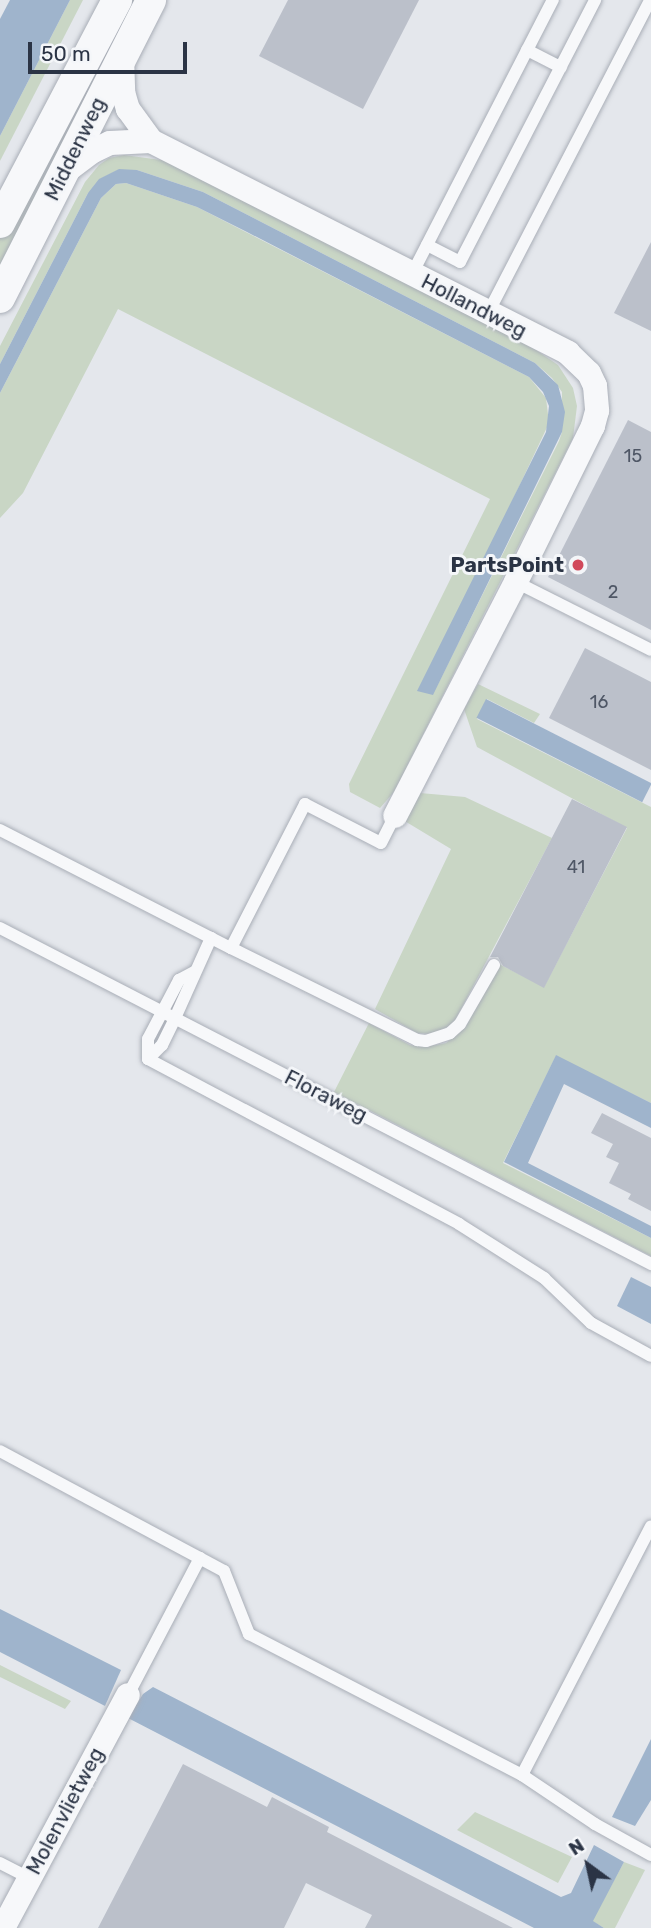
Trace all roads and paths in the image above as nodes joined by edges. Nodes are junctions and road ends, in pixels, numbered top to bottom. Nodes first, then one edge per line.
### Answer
1 (117, 0) edge
2 (151, 0) edge
3 (553, 0) edge
4 (595, 0) edge
5 (650, 0) edge
6 (527, 50) junction
7 (122, 56) junction
8 (561, 66) junction
9 (152, 141) junction
10 (65, 172) junction
11 (0, 223) edge
12 (427, 245) junction
13 (412, 274) junction
14 (0, 298) edge
15 (488, 313) junction
16 (516, 582) junction
17 (651, 650) edge
18 (395, 816) joint
19 (0, 830) edge
20 (0, 928) edge
21 (211, 938) junction
22 (231, 948) junction
23 (494, 965) dead end
24 (194, 972) junction
25 (162, 1012) junction
26 (176, 1018) junction
27 (148, 1059) junction
28 (651, 1264) edge
29 (651, 1356) edge
30 (0, 1451) edge
31 (651, 1526) edge
32 (200, 1558) junction
33 (128, 1695) joint
34 (522, 1775) junction
35 (651, 1855) edge
36 (0, 1863) edge
37 (29, 1878) junction
38 (3, 1928) edge

1 - 11 street, Middenweg
2 - 7 street, Middenweg
3 - 6 lane
4 - 8 lane
5 - 15 lane
6 - 8 lane
6 - 12 lane
7 - 9 street, Hollandweg
7 - 10 street, Middenweg
8 - 12 lane
9 - 10 street, Hollandweg
9 - 13 street, Hollandweg
10 - 14 street, Middenweg
12 - 13 lane
13 - 15 street, Hollandweg
15 - 16 street, Hollandweg
16 - 17 lane
16 - 18 street, Hollandweg
18 - 22 lane
19 - 21 lane
20 - 25 lane, Floraweg
21 - 22 lane
21 - 24 lane
22 - 23 lane
24 - 25 lane
24 - 26 lane
25 - 26 lane, Floraweg
25 - 27 lane
26 - 27 lane
26 - 28 lane, Floraweg
27 - 29 lane
30 - 32 lane
31 - 34 lane
32 - 33 lane
32 - 34 lane
33 - 37 street, Molenvlietweg
34 - 35 lane
36 - 37 lane
37 - 38 street, Molenvlietweg

